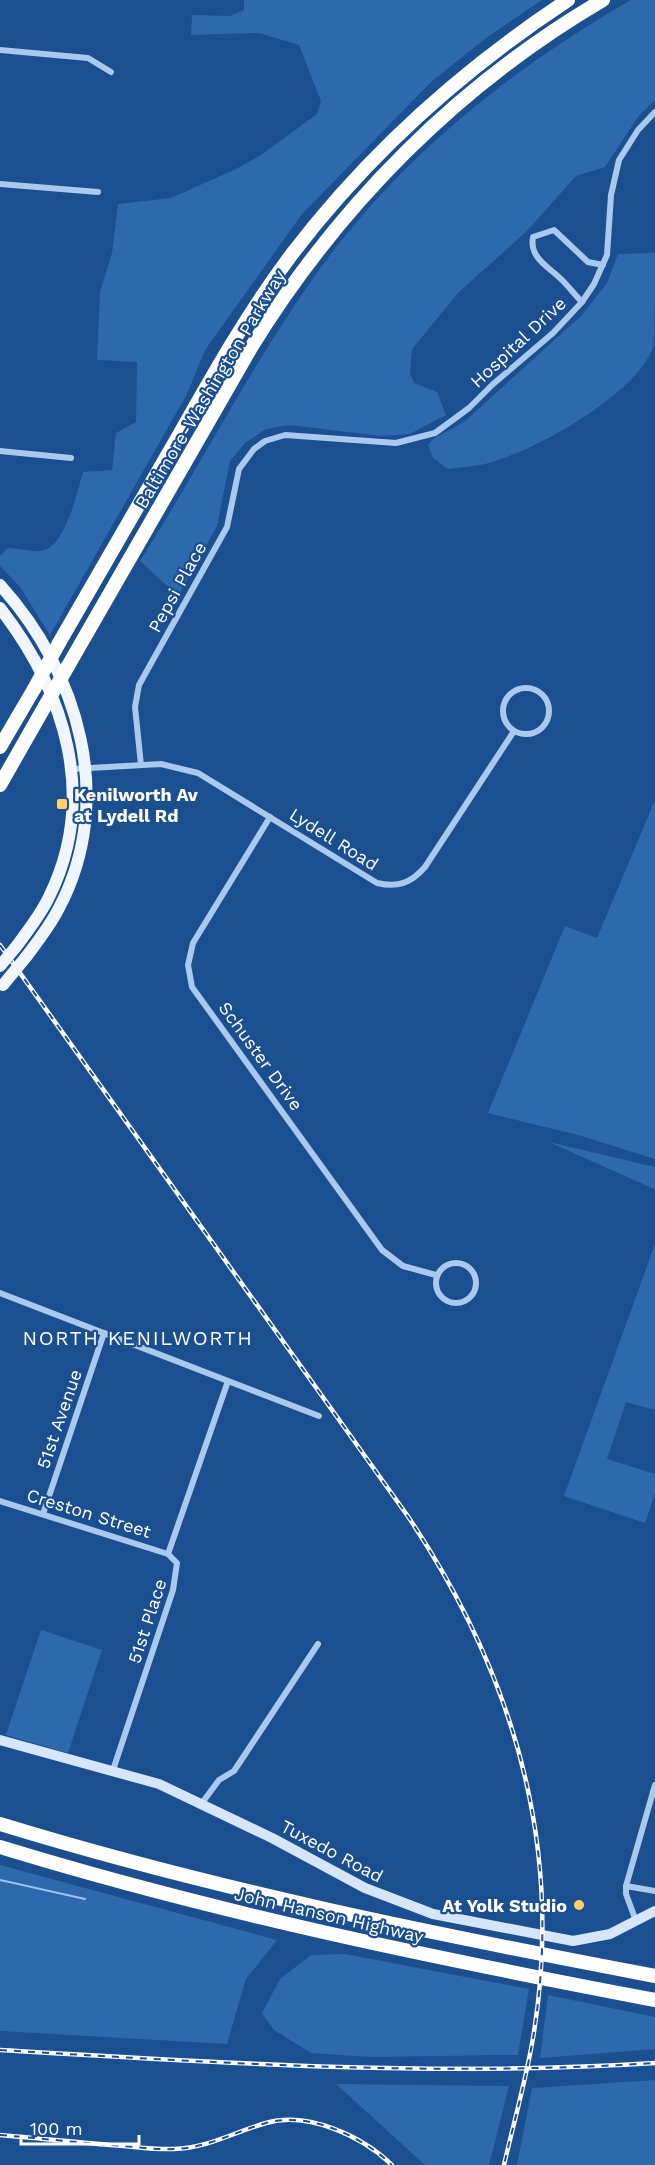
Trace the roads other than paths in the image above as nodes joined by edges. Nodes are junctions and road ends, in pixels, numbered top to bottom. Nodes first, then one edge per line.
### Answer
1 (568, 0) edge
2 (603, 0) edge
3 (0, 50) edge
4 (111, 72) dead end
5 (655, 112) edge
6 (0, 184) edge
7 (98, 192) dead end
8 (603, 265) junction
9 (582, 302) junction
10 (275, 436) joint
11 (0, 451) edge
12 (71, 458) dead end
13 (0, 585) edge
14 (0, 608) edge
15 (514, 730) junction
16 (0, 747) edge
17 (141, 765) junction
18 (87, 768) junction
19 (72, 769) junction
20 (0, 785) edge
21 (270, 817) junction
22 (0, 966) edge
23 (2, 987) edge
24 (436, 1275) junction
25 (0, 1293) edge
26 (104, 1334) junction
27 (228, 1381) junction
28 (319, 1416) dead end
29 (0, 1502) edge
30 (43, 1514) junction
31 (168, 1554) junction
32 (318, 1644) dead end
33 (0, 1740) edge
34 (113, 1770) junction
35 (655, 1785) edge
36 (202, 1803) junction
37 (0, 1824) edge
38 (0, 1848) edge
39 (626, 1886) junction
40 (655, 1891) edge
41 (655, 1911) edge
42 (636, 1922) junction
43 (655, 1977) edge
44 (655, 2000) edge

1 - 16 highway, Baltimore-Washington Parkway, bridge
2 - 20 highway, Baltimore-Washington Parkway, bridge
3 - 4 street
5 - 8 street, Hospital Drive
6 - 7 street
8 - 9 street, Hospital Drive
8 - 9 street
9 - 10 street, Hospital Drive
10 - 17 street, Pepsi Place
11 - 12 street
13 - 18 main road
14 - 19 main road
15 - 15 street
15 - 21 street, Lydell Road
17 - 18 street, Lydell Road
17 - 21 street, Lydell Road
18 - 19 street, Lydell Road
18 - 23 main road, bridge
19 - 22 main road, bridge
21 - 24 street, Schuster Drive
24 - 24 street
25 - 26 street
26 - 27 street
26 - 30 street, 51st Avenue
27 - 28 street
27 - 31 street, 51st Place
29 - 30 street, Creston Street
30 - 31 street, Creston Street
31 - 34 street, 51st Place
32 - 36 street
33 - 34 main road, Tuxedo Road
34 - 36 main road, Tuxedo Road
35 - 39 street
36 - 42 main road, Tuxedo Road
37 - 43 highway, John Hanson Highway
38 - 44 highway, John Hanson Highway
39 - 40 street
39 - 42 street
41 - 42 main road, Tuxedo Road

